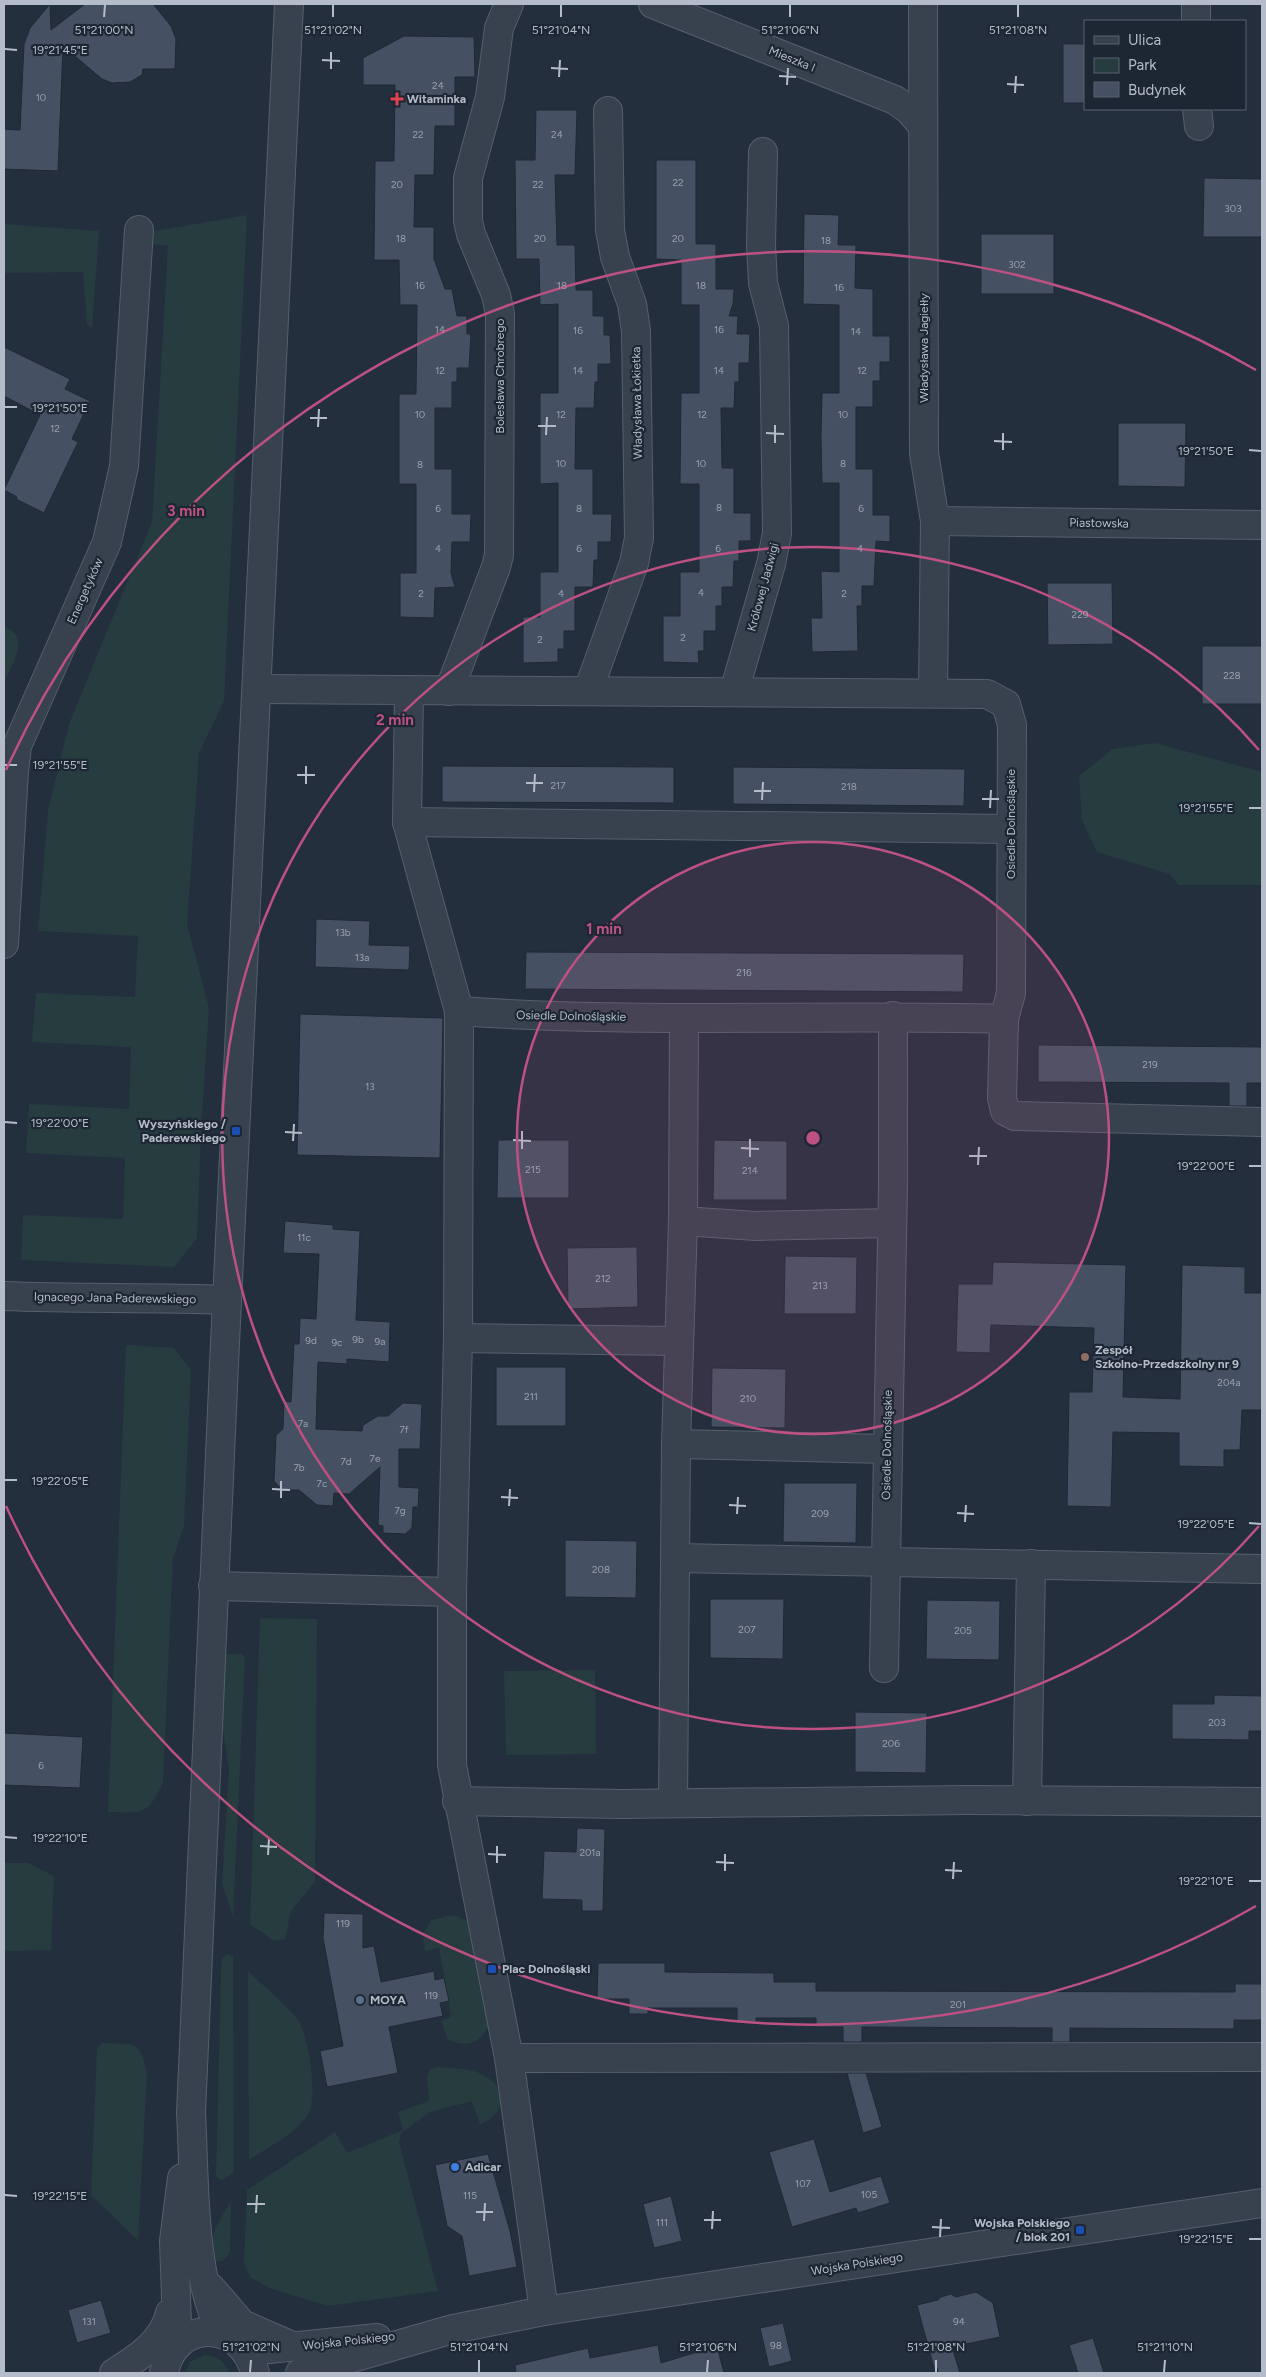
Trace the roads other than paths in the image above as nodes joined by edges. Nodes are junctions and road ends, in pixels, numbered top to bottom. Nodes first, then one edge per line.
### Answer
1 (289, 4) edge
2 (509, 4) edge
3 (653, 4) edge
4 (923, 4) edge
5 (1196, 4) edge
6 (1196, 20) edge
7 (608, 111) dead end
8 (923, 126) junction
9 (763, 152) dead end
10 (139, 230) dead end
11 (935, 521) junction
12 (1262, 525) edge
13 (257, 690) junction
14 (450, 690) junction
15 (588, 691) junction
16 (409, 692) junction
17 (734, 692) junction
18 (933, 692) junction
19 (408, 822) junction
20 (1010, 829) junction
21 (4, 944) edge
22 (459, 1011) junction
23 (892, 1016) junction
24 (684, 1018) junction
25 (1004, 1019) junction
26 (1262, 1122) edge
27 (683, 1221) junction
28 (892, 1223) junction
29 (4, 1296) edge
30 (227, 1300) junction
31 (458, 1338) junction
32 (678, 1341) junction
33 (676, 1444) junction
34 (886, 1449) junction
35 (676, 1558) junction
36 (885, 1562) junction
37 (1031, 1564) junction
38 (1262, 1568) edge
39 (214, 1586) junction
40 (452, 1592) junction
41 (884, 1668) dead end
42 (457, 1801) junction
43 (1027, 1801) junction
44 (1262, 1802) edge
45 (673, 1803) junction
46 (1262, 2057) edge
47 (509, 2058) junction
48 (191, 2113) junction
49 (1262, 2203) edge
50 (206, 2283) junction
51 (175, 2287) junction
52 (544, 2311) junction
53 (453, 2329) junction
54 (222, 2334) junction
55 (293, 2346) junction
56 (168, 2361) edge
57 (250, 2361) edge
58 (305, 2372) edge
59 (114, 2373) edge
60 (118, 2373) edge

1 - 13 street
2 - 14 street, Bolesława Chrobrego
3 - 8 street, Mieszka I
4 - 8 street, Władysława Jagiełły
5 - 6 street
7 - 15 street, Władysława Łokietka
8 - 11 street, Władysława Jagiełły
9 - 17 street, Królowej Jadwigi
10 - 21 street, Energetyków
11 - 12 street, Piastowska
11 - 18 street, Władysława Jagiełły
13 - 16 street, Osiedle Dolnośląskie
13 - 30 street
14 - 15 street, Osiedle Dolnośląskie
14 - 16 street, Osiedle Dolnośląskie
15 - 17 street, Osiedle Dolnośląskie
16 - 19 street
17 - 18 street, Osiedle Dolnośląskie
18 - 20 street, Osiedle Dolnośląskie
19 - 20 street
19 - 22 street
20 - 25 street, Osiedle Dolnośląskie
22 - 24 street, Osiedle Dolnośląskie
22 - 31 street
23 - 24 street, Osiedle Dolnośląskie
23 - 25 street, Osiedle Dolnośląskie
23 - 28 street, Osiedle Dolnośląskie
24 - 27 street
25 - 26 street, Osiedle Dolnośląskie
27 - 28 street
27 - 32 street
28 - 34 street, Osiedle Dolnośląskie
29 - 30 street, Ignacego Jana Paderewskiego
30 - 39 street
31 - 32 street
31 - 40 street
32 - 33 street
33 - 34 street
33 - 35 street
34 - 36 street, Osiedle Dolnośląskie
35 - 36 street
35 - 45 street
36 - 37 street
36 - 41 street, Osiedle Dolnośląskie
37 - 38 street
37 - 43 street
39 - 40 street
39 - 48 street
40 - 42 street
42 - 45 street
42 - 47 street
43 - 44 street
43 - 45 street
46 - 47 street
47 - 52 street
48 - 50 street
48 - 51 street
49 - 52 street, Wojska Polskiego
50 - 54 street
50 - 55 street
51 - 56 street
51 - 59 street
52 - 53 street, Wojska Polskiego
53 - 55 street, Wojska Polskiego
53 - 58 street, Wojska Polskiego
54 - 56 street
54 - 57 street
55 - 57 street, Wojska Polskiego
56 - 60 street

